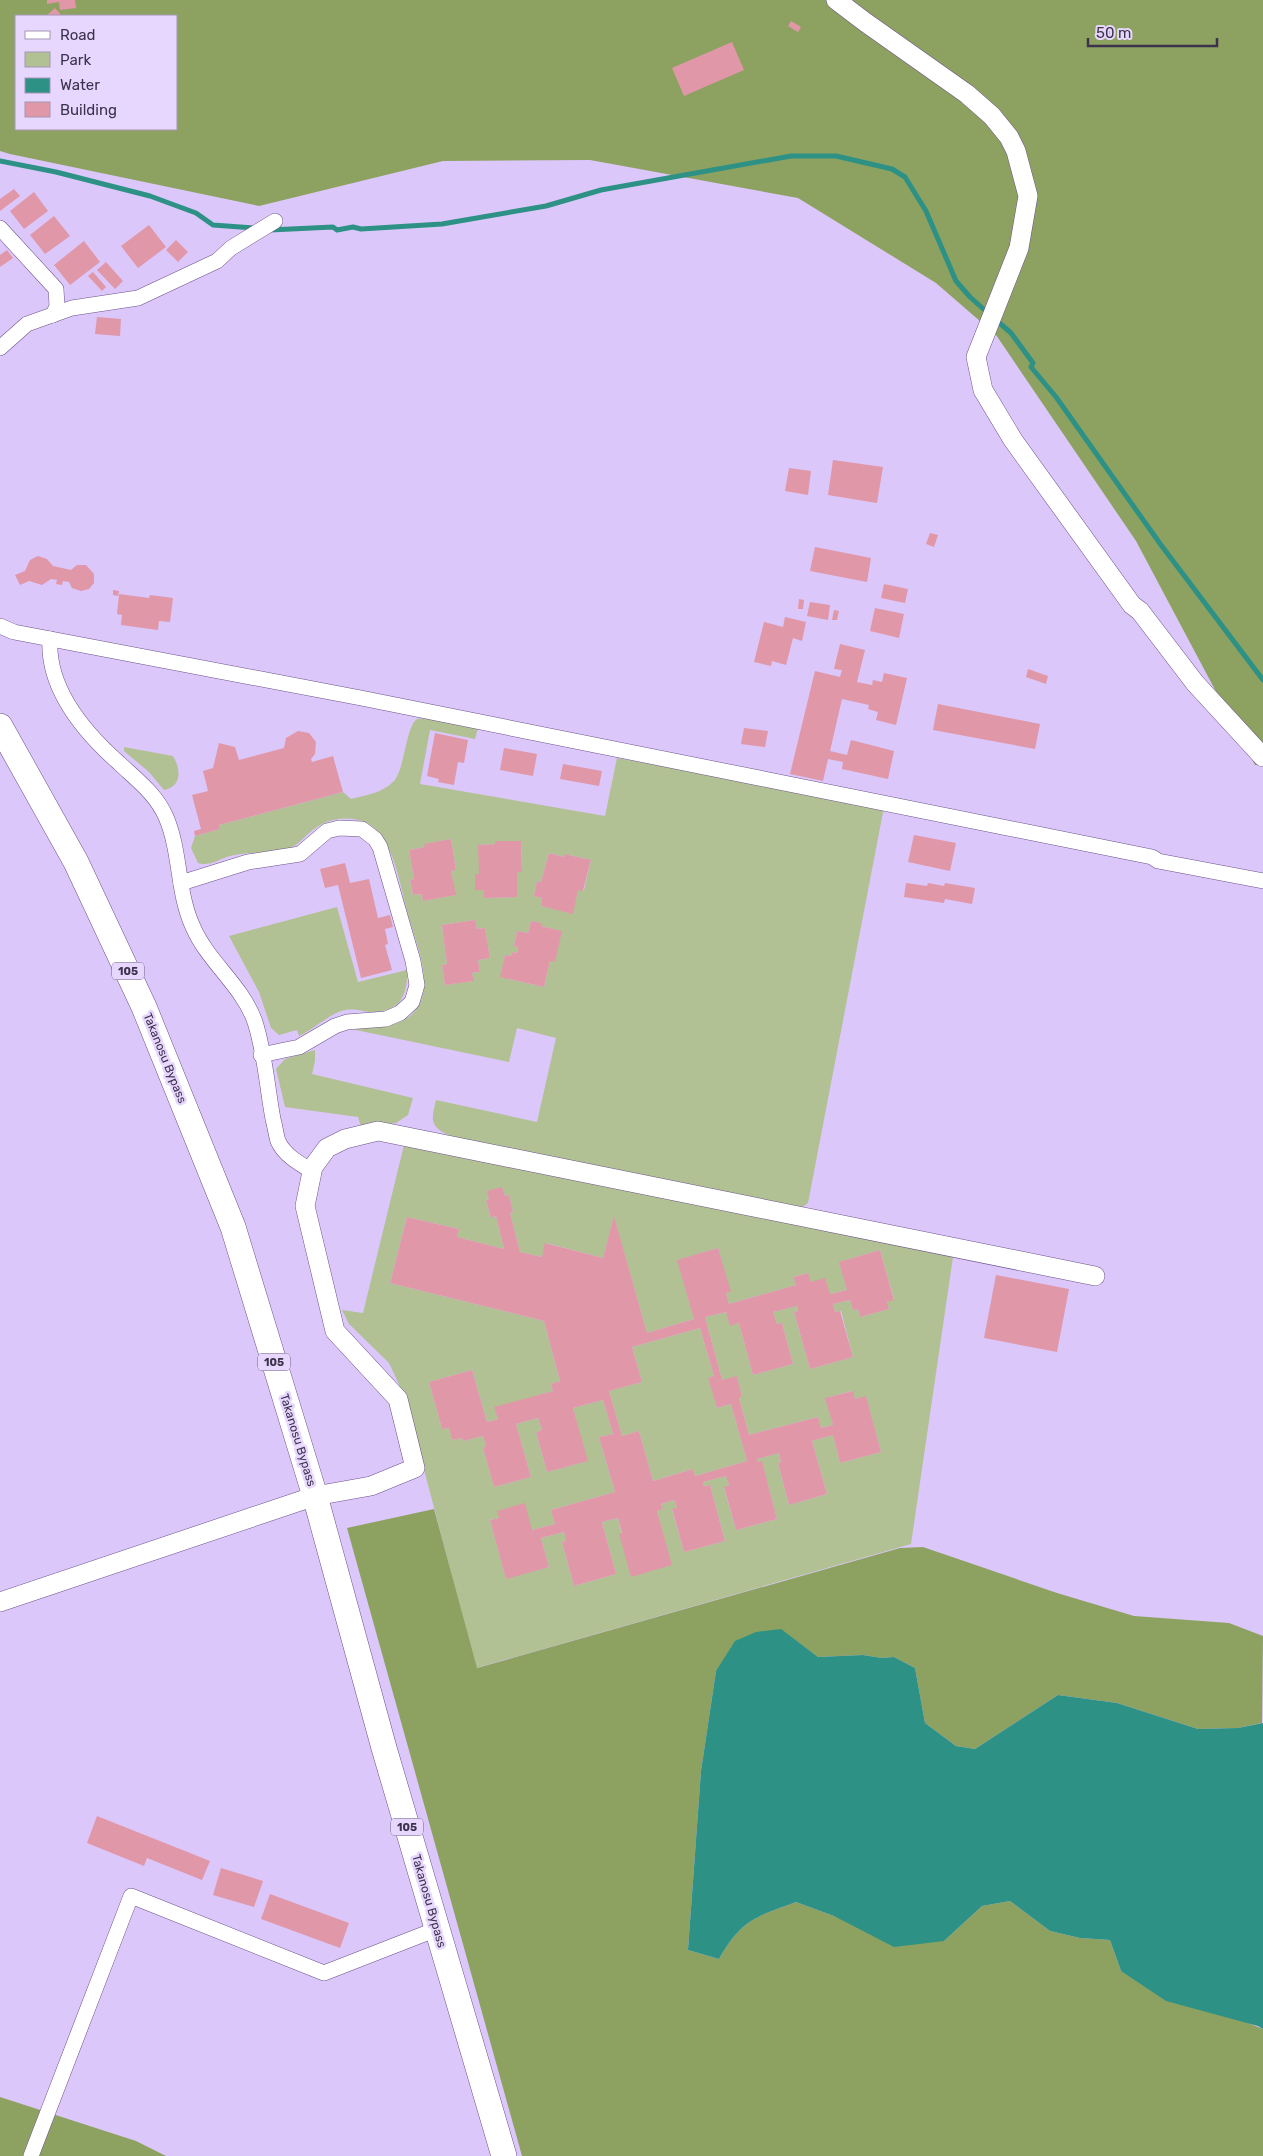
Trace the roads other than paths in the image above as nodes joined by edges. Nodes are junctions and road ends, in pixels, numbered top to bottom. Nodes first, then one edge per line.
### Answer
1 (836, 0) edge
2 (275, 221) dead end
3 (0, 228) edge
4 (53, 315) junction
5 (0, 348) edge
6 (0, 626) edge
7 (50, 639) junction
8 (0, 726) edge
9 (1263, 757) edge
10 (1263, 881) edge
11 (181, 883) junction
12 (261, 1055) junction
13 (312, 1171) junction
14 (1095, 1276) dead end
15 (315, 1496) junction
16 (0, 1602) edge
17 (437, 1929) junction
18 (31, 2156) edge
19 (504, 2156) edge

1 - 9 street
2 - 4 street
3 - 4 street
4 - 5 street
6 - 7 street
7 - 10 street
7 - 11 street
8 - 15 highway, Takanosu Bypass / 105
11 - 12 street
11 - 12 street
12 - 13 street
13 - 14 street
13 - 15 street
15 - 16 street
15 - 17 highway, Takanosu Bypass / 105
17 - 18 street
17 - 19 highway, Takanosu Bypass / 105

